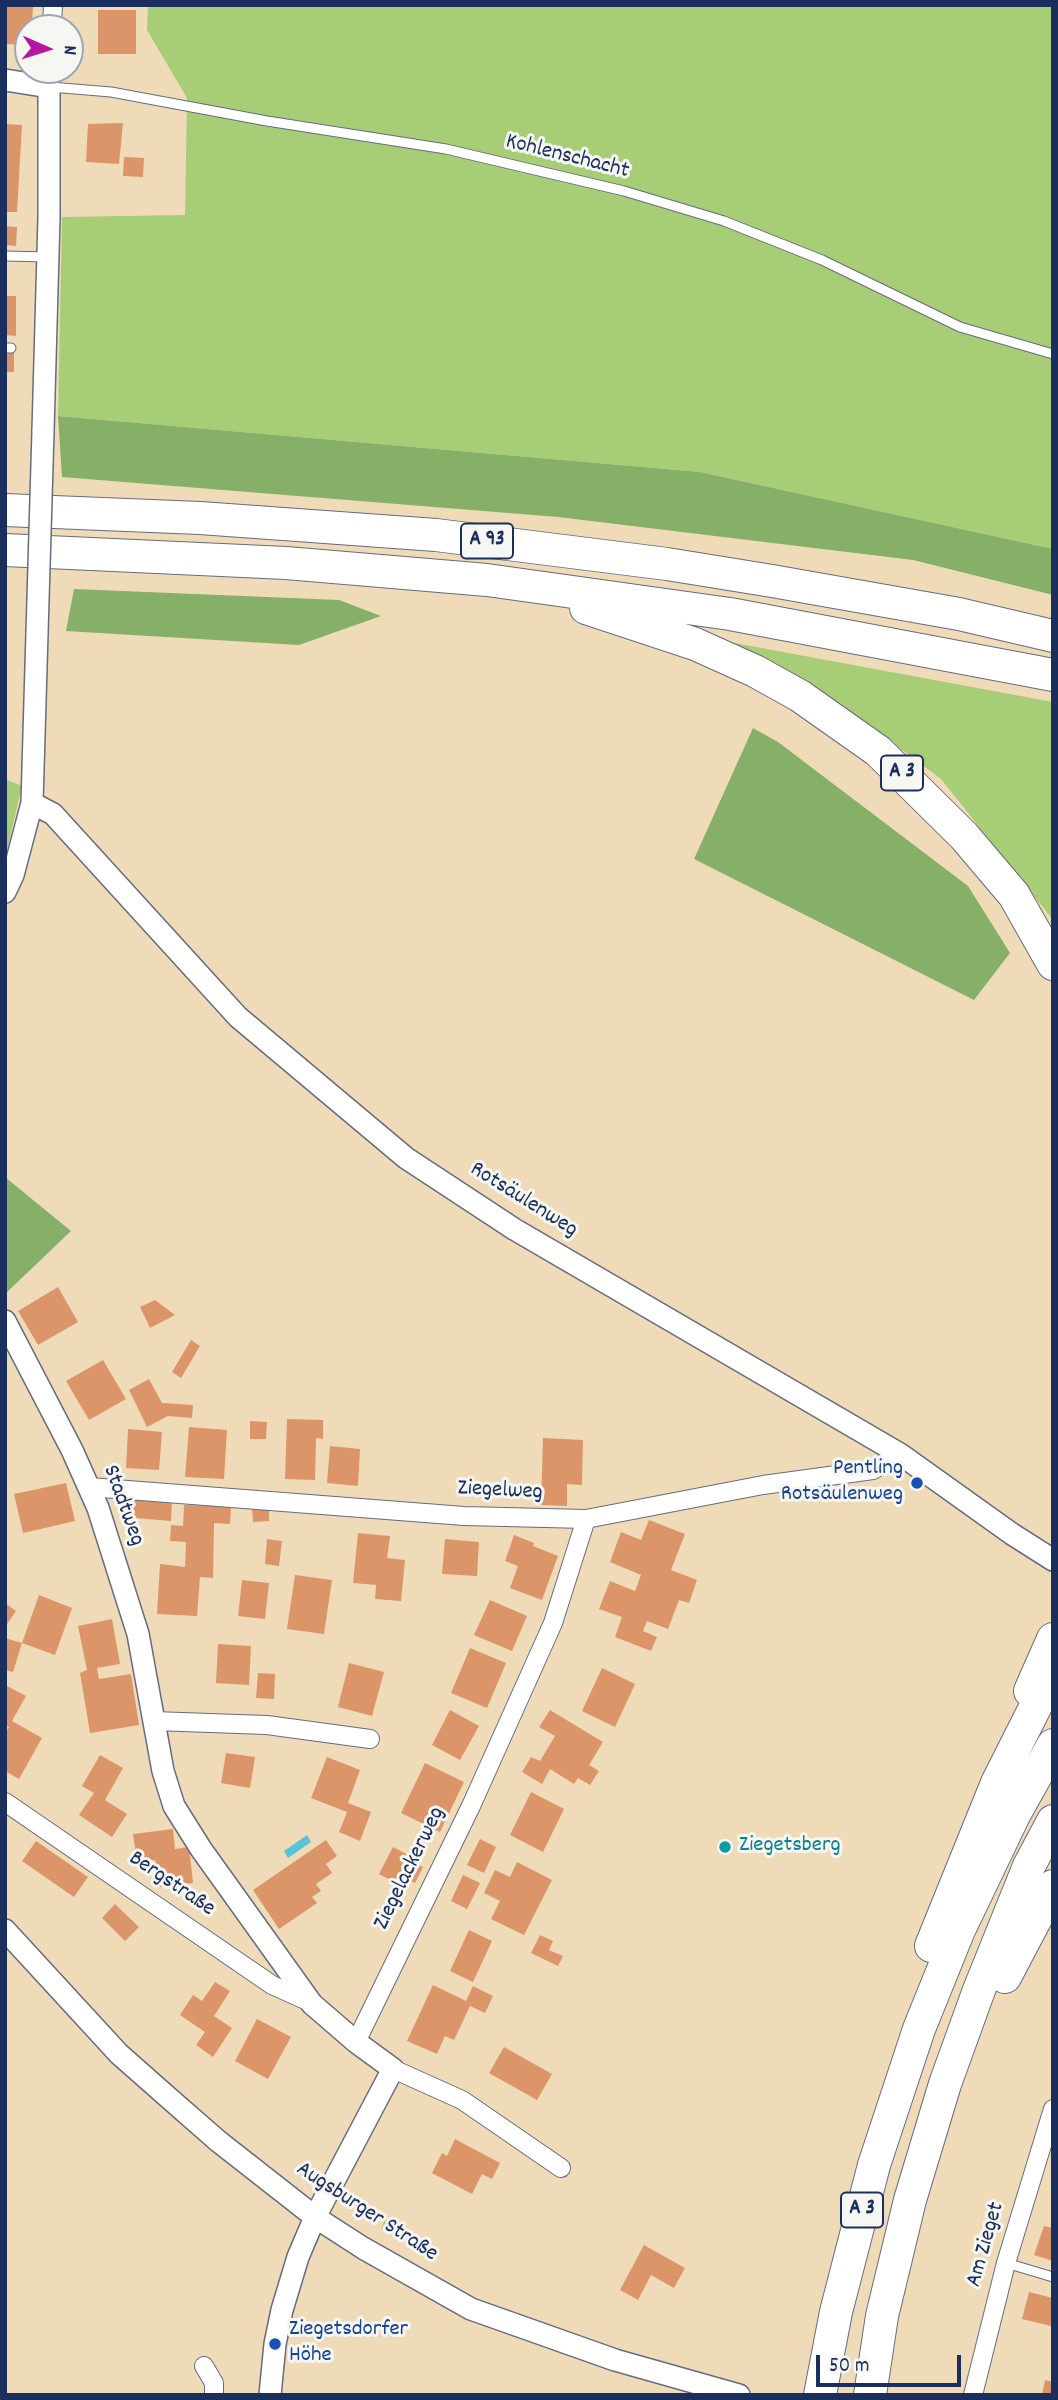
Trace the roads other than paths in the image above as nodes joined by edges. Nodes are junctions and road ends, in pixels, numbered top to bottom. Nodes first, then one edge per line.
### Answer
1 (49, 84) edge
2 (76, 84) edge
3 (5, 256) edge
4 (47, 257) junction
5 (1053, 354) edge
6 (5, 510) edge
7 (5, 550) edge
8 (487, 580) junction
9 (1053, 636) edge
10 (1053, 675) edge
11 (32, 803) junction
12 (5, 892) edge
13 (1053, 964) edge
14 (5, 1321) edge
15 (900, 1454) junction
16 (89, 1487) junction
17 (586, 1519) junction
18 (1053, 1560) edge
19 (1053, 1639) edge
20 (1053, 1672) edge
21 (153, 1721) junction
22 (370, 1739) dead end
23 (1053, 1745) edge
24 (997, 1783) junction
25 (5, 1802) edge
26 (1053, 1821) edge
27 (1053, 1886) edge
28 (5, 1930) edge
29 (312, 2004) junction
30 (919, 2029) junction
31 (356, 2042) junction
32 (393, 2068) junction
33 (945, 2084) junction
34 (1053, 2109) edge
35 (561, 2168) dead end
36 (315, 2217) junction
37 (1006, 2263) junction
38 (1053, 2277) edge
39 (204, 2366) dead end
40 (214, 2395) edge
41 (270, 2395) edge
42 (739, 2395) edge
43 (820, 2395) edge
44 (870, 2395) edge
45 (972, 2395) edge

1 - 4 street
2 - 5 lane, Kohlenschacht
3 - 4 lane
4 - 11 street, bridge
6 - 9 highway, A 93
7 - 8 highway, A 93
8 - 10 highway, A 93
8 - 13 highway, A 3
11 - 12 street
11 - 15 street, Rotsäulenweg
14 - 16 street, Stadtweg
15 - 17 street, Ziegelweg
15 - 18 street, Rotsäulenweg
16 - 17 street, Ziegelweg
16 - 21 street, Stadtweg
17 - 31 street, Ziegelackerweg
19 - 24 highway, A 3
20 - 24 highway, A 3
21 - 22 street
21 - 29 street, Stadtweg
23 - 30 highway, A 3
24 - 30 highway, A 3
25 - 29 street, Bergstraße
26 - 33 highway, A 3
27 - 33 highway
28 - 36 street, Augsburger Straße
29 - 31 street, Stadtweg
30 - 43 highway, A 3
31 - 32 street
32 - 35 street
32 - 36 street
33 - 44 highway, A 3
34 - 37 street, Am Zieget
36 - 41 street
36 - 42 street, Augsburger Straße
37 - 38 lane
37 - 45 street, Am Zieget
39 - 40 street

